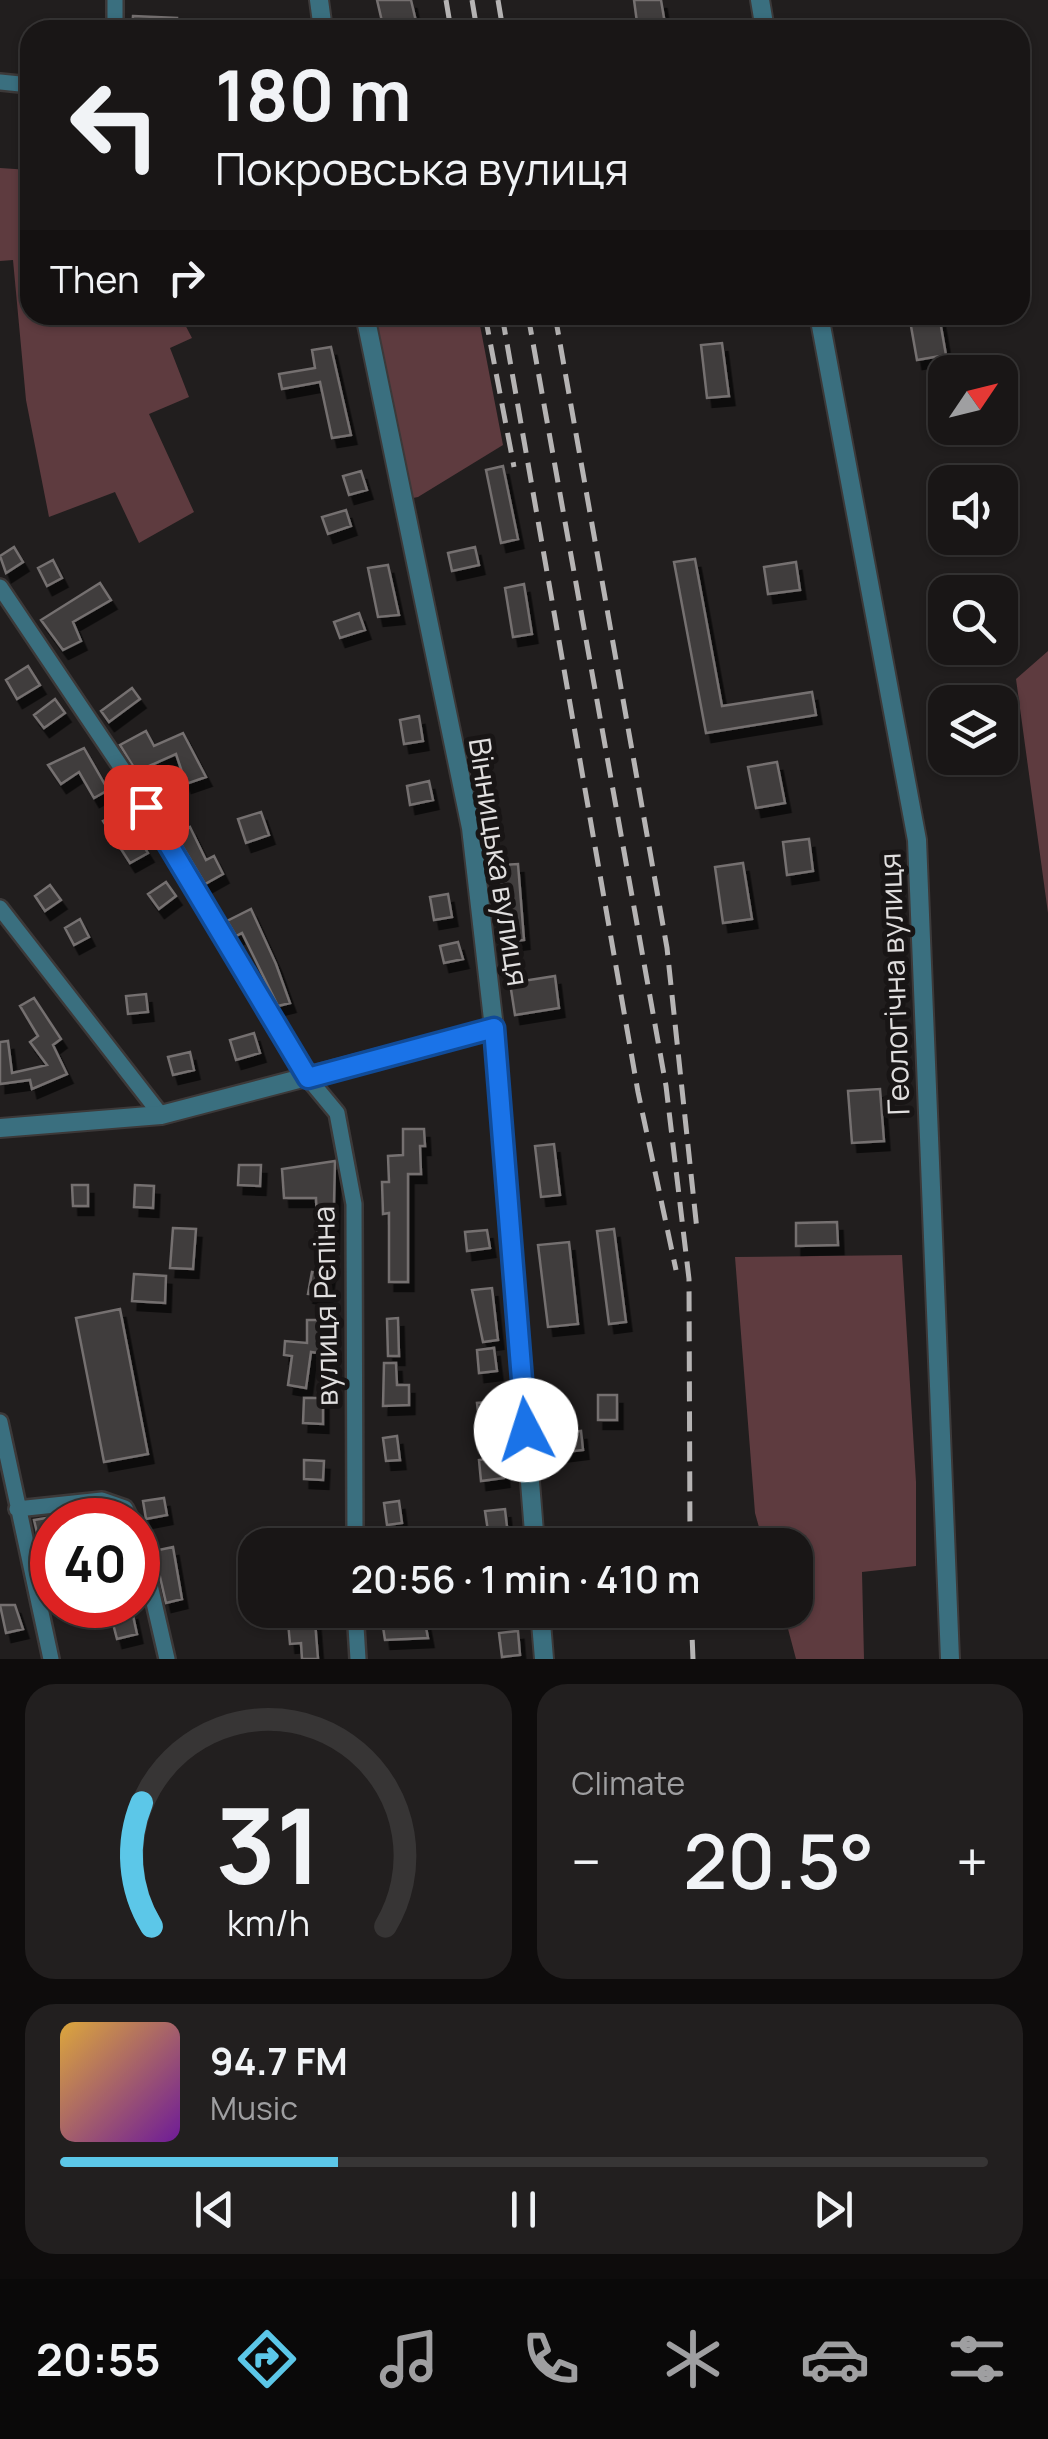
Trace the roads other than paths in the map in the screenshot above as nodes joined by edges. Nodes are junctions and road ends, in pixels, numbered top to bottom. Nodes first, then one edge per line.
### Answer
1 (368, 325) edge
2 (820, 325) edge
3 (0, 586) edge
4 (0, 908) edge
5 (494, 1028) junction
6 (308, 1078) junction
7 (161, 1114) junction
8 (0, 1128) edge
9 (0, 1422) edge
10 (30, 1508) edge
11 (18, 1509) junction
12 (355, 1528) edge
13 (534, 1528) edge
14 (159, 1628) edge
15 (356, 1628) edge
16 (541, 1628) edge
17 (51, 1659) edge
18 (166, 1659) edge
19 (358, 1659) edge
20 (544, 1659) edge
21 (950, 1659) edge

1 - 5 street, Вінницька вулиця
2 - 21 street, Геологічна вулиця
3 - 6 street, вулиця Рєпіна
4 - 7 street
5 - 6 street
5 - 13 street, Вінницька вулиця
6 - 7 street
6 - 12 street, вулиця Рєпіна
7 - 8 street
9 - 11 street
10 - 11 street
11 - 17 street
14 - 18 street
15 - 19 street
16 - 20 street

